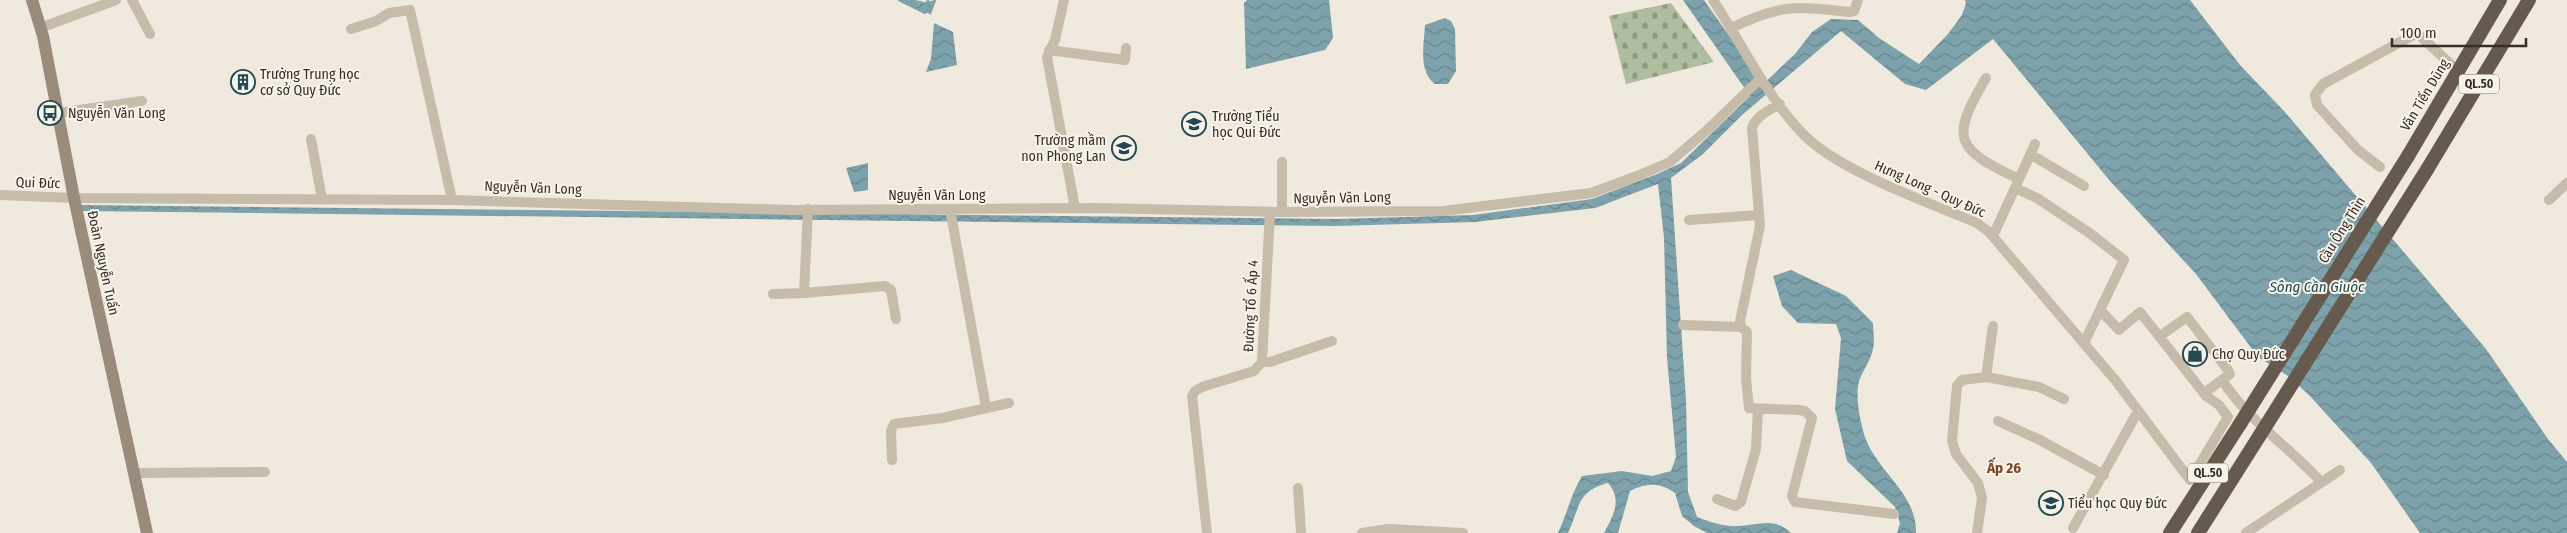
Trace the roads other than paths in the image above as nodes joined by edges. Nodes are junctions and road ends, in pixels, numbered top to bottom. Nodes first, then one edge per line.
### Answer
1 (32, 0) edge
2 (116, 0) edge
3 (132, 0) edge
4 (1064, 0) edge
5 (1713, 0) edge
6 (1858, 0) edge
7 (2500, 0) edge
8 (2529, 0) edge
9 (40, 28) junction
10 (1731, 28) junction
11 (351, 29) dead end
12 (150, 34) dead end
13 (1126, 48) dead end
14 (1049, 50) junction
15 (2458, 71) junction
16 (1986, 78) dead end
17 (1761, 80) junction
18 (142, 101) dead end
19 (1780, 104) junction
20 (58, 113) junction
21 (311, 139) dead end
22 (2035, 144) dead end
23 (2030, 154) junction
24 (2408, 156) joint
25 (1282, 162) dead end
26 (2380, 167) dead end
27 (2017, 183) junction
28 (2567, 183) edge
29 (2084, 186) dead end
30 (0, 195) edge
31 (74, 198) junction
32 (322, 199) junction
33 (452, 200) junction
34 (2549, 200) dead end
35 (1075, 208) junction
36 (950, 209) junction
37 (808, 210) junction
38 (1270, 212) junction
39 (1282, 212) junction
40 (1759, 215) junction
41 (1689, 220) dead end
42 (1993, 236) junction
43 (804, 293) junction
44 (773, 294) dead end
45 (2100, 310) junction
46 (896, 319) dead end
47 (1683, 325) dead end
48 (1993, 326) dead end
49 (1741, 327) junction
50 (2160, 336) junction
51 (1332, 341) dead end
52 (2084, 343) junction
53 (1262, 362) junction
54 (1986, 377) junction
55 (2222, 380) junction
56 (2204, 393) junction
57 (2064, 399) dead end
58 (1009, 404) dead end
59 (986, 407) junction
60 (1758, 410) junction
61 (2138, 411) junction
62 (1998, 421) dead end
63 (892, 460) dead end
64 (2340, 470) dead end
65 (265, 472) dead end
66 (134, 473) junction
67 (2104, 475) junction
68 (2321, 482) junction
69 (1298, 488) dead end
70 (1717, 499) dead end
71 (1894, 514) dead end
72 (2073, 528) dead end
73 (1388, 531) edge
74 (147, 533) edge
75 (1207, 533) edge
76 (1301, 533) edge
77 (1362, 533) edge
78 (1463, 533) edge
79 (1977, 533) edge
80 (2170, 533) edge
81 (2198, 533) edge
82 (2246, 533) edge

1 - 9 main road, Đoàn Nguyễn Tuấn
2 - 9 street
3 - 12 street
4 - 14 street
5 - 10 street, Hưng Long - Quy Đức
6 - 10 street
7 - 15 highway, Văn Tiến Dũng / QL.50
8 - 81 highway, QL.50, bridge
9 - 20 main road, Đoàn Nguyễn Tuấn
10 - 17 street, Hưng Long - Quy Đức
11 - 33 street
13 - 14 street
14 - 35 street
15 - 24 highway, Văn Tiến Dũng / QL.50
15 - 26 street
16 - 27 street
17 - 19 street, Hưng Long - Quy Đức
17 - 39 street, Nguyễn Văn Long
18 - 20 street
19 - 40 street
19 - 42 street, Hưng Long - Quy Đức
20 - 31 main road, Đoàn Nguyễn Tuấn
21 - 32 street
22 - 23 street
23 - 27 street
23 - 29 street
24 - 80 highway, Cầu Ông Thìn / QL.50, bridge
25 - 39 street
27 - 42 street
27 - 45 street
28 - 34 street
30 - 31 street, Qui Đức
31 - 32 street, Nguyễn Văn Long
31 - 66 main road, Đoàn Nguyễn Tuấn
32 - 33 street, Nguyễn Văn Long
33 - 37 street, Nguyễn Văn Long
35 - 36 street, Nguyễn Văn Long
35 - 38 street, Nguyễn Văn Long
36 - 37 street, Nguyễn Văn Long
36 - 59 street
37 - 43 street
38 - 39 street, Nguyễn Văn Long
38 - 53 street, Đường Tổ 6 Ấp 4
40 - 41 street
40 - 49 street
42 - 52 street, Hưng Long - Quy Đức
43 - 44 street
43 - 46 street
45 - 50 street
45 - 52 street
47 - 49 street
48 - 54 street
49 - 60 street
50 - 55 street
50 - 56 street
51 - 53 street
52 - 61 street, Hưng Long - Quy Đức
53 - 75 street, Đường Tổ 6 Ấp 4
54 - 57 street
54 - 79 street
55 - 56 street
55 - 68 street
56 - 61 street, Hưng Long - Quy Đức
58 - 59 street
59 - 63 street
60 - 70 street
60 - 71 street
61 - 67 street
62 - 67 street
64 - 68 street
65 - 66 street
66 - 74 main road, Đoàn Nguyễn Tuấn
67 - 72 street
68 - 82 street
69 - 76 street
73 - 77 street
73 - 78 street

